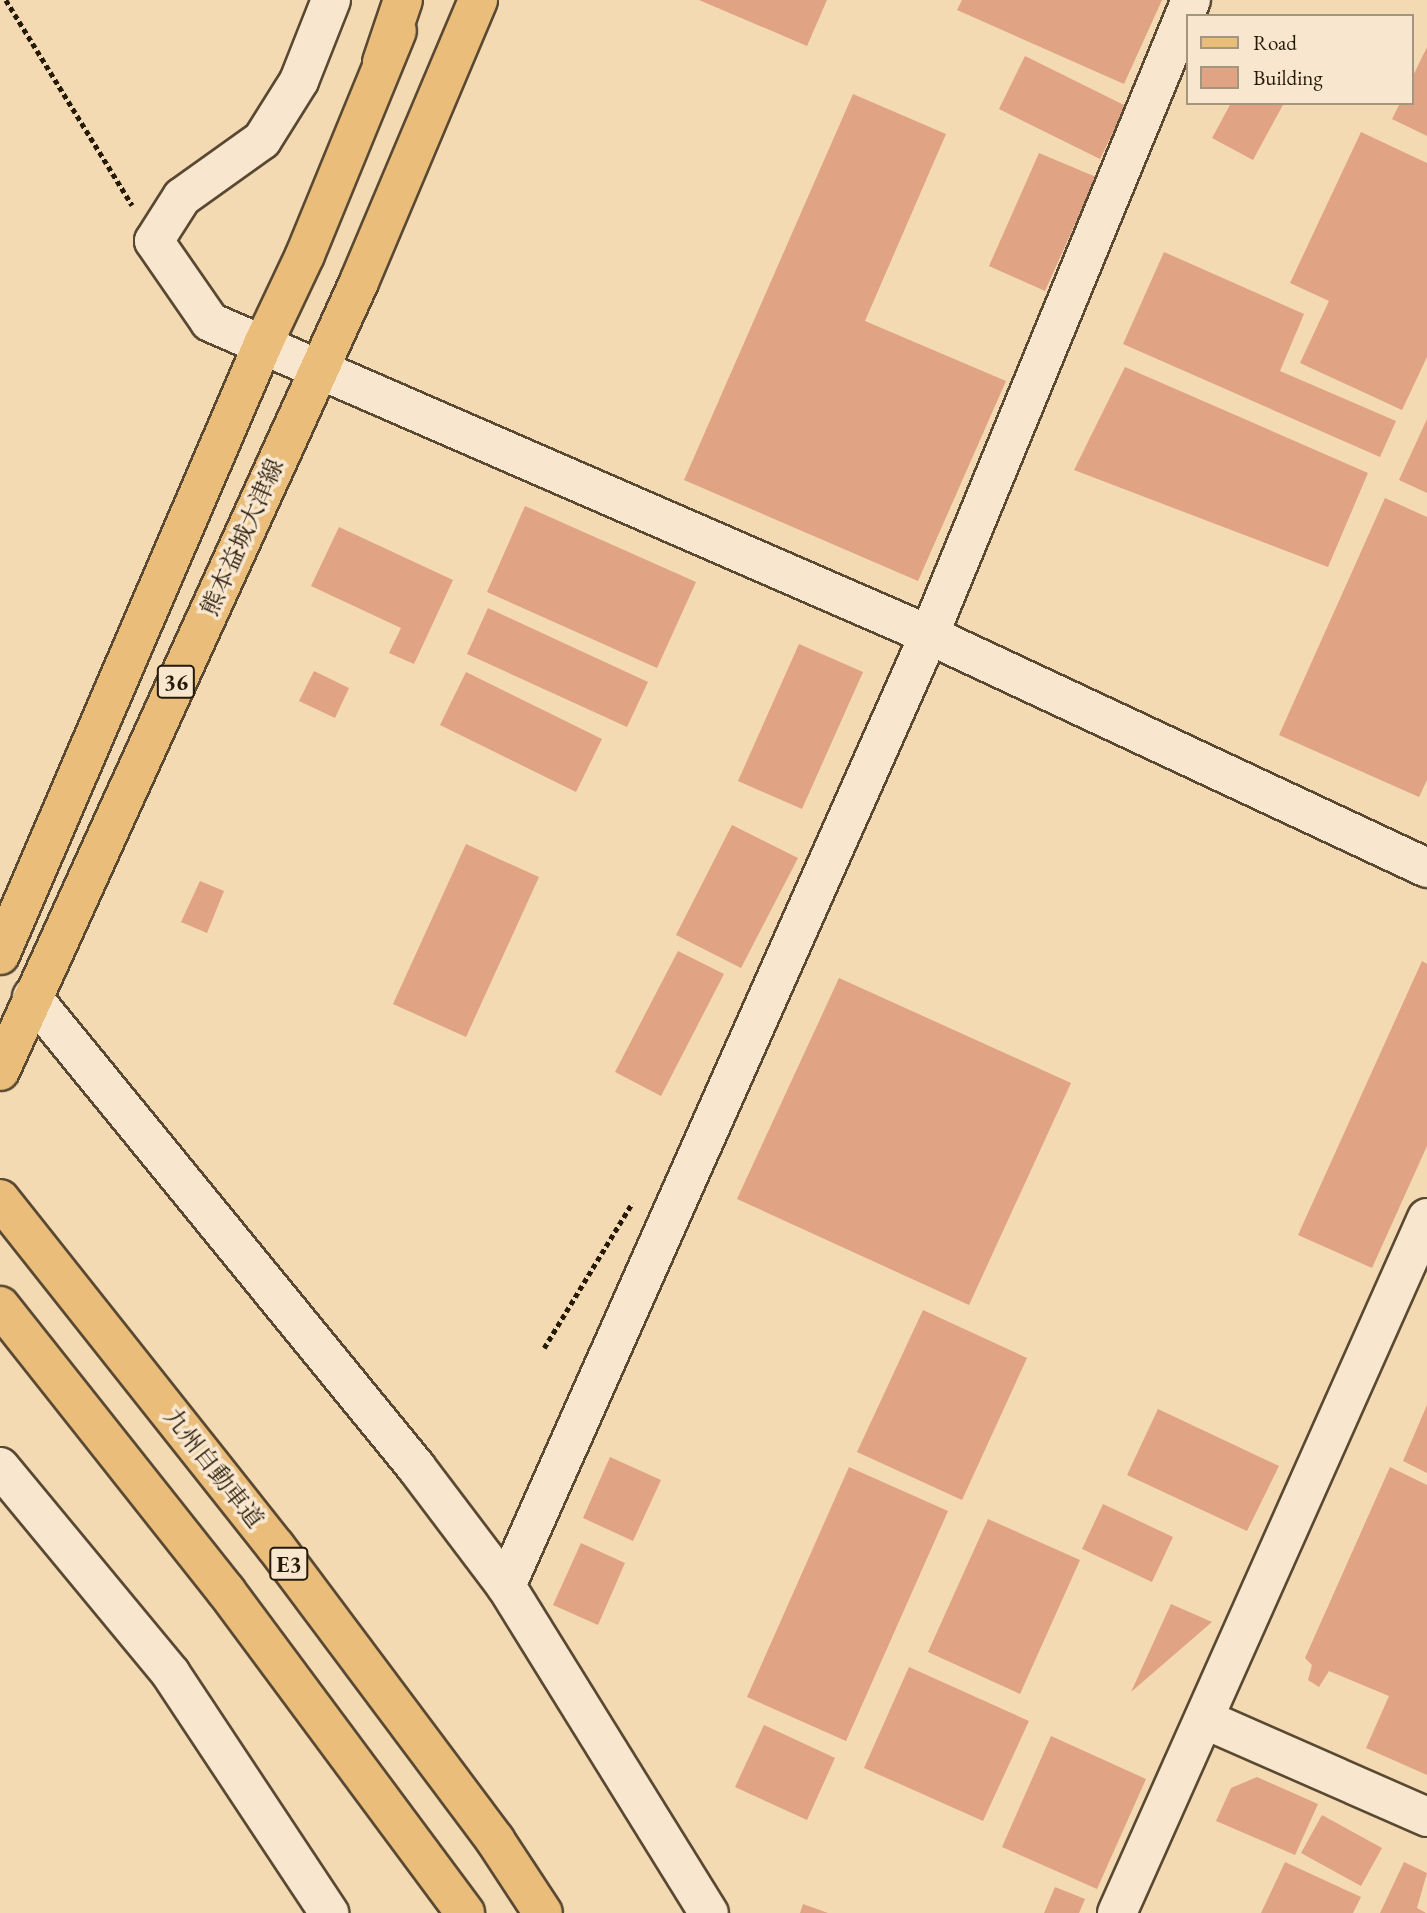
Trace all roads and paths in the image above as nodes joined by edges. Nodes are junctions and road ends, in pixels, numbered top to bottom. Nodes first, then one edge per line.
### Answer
1 (6, 0) edge
2 (331, 0) edge
3 (403, 0) edge
4 (411, 0) edge
5 (478, 0) edge
6 (1191, 0) edge
7 (382, 62) junction
8 (154, 242) junction
9 (263, 344) junction
10 (319, 367) junction
11 (929, 635) junction
12 (1427, 868) edge
13 (0, 955) edge
14 (32, 997) junction
15 (0, 1071) edge
16 (639, 1193) dead end
17 (11, 1212) edge
18 (1427, 1218) edge
19 (0, 1306) edge
20 (544, 1348) dead end
21 (0, 1467) edge
22 (506, 1586) junction
23 (1204, 1718) junction
24 (1427, 1816) edge
25 (329, 1913) edge
26 (465, 1913) edge
27 (543, 1913) edge
28 (709, 1913) edge
29 (1117, 1913) edge

1 - 8 path
2 - 8 street
3 - 7 main road
4 - 7 main road, 36
5 - 10 main road, 熊本益城大津線 / 36
6 - 11 street
7 - 9 main road, 36
8 - 9 street
9 - 10 street
9 - 13 main road, 36
10 - 11 street
10 - 14 main road, 熊本益城大津線 / 36
11 - 12 street
11 - 22 street
14 - 15 main road, 熊本益城大津線 / 36
14 - 22 street
16 - 20 path
17 - 27 main road, 九州自動車道 / E3
18 - 23 street
19 - 26 main road
21 - 25 street
22 - 28 street
23 - 24 street
23 - 29 street

